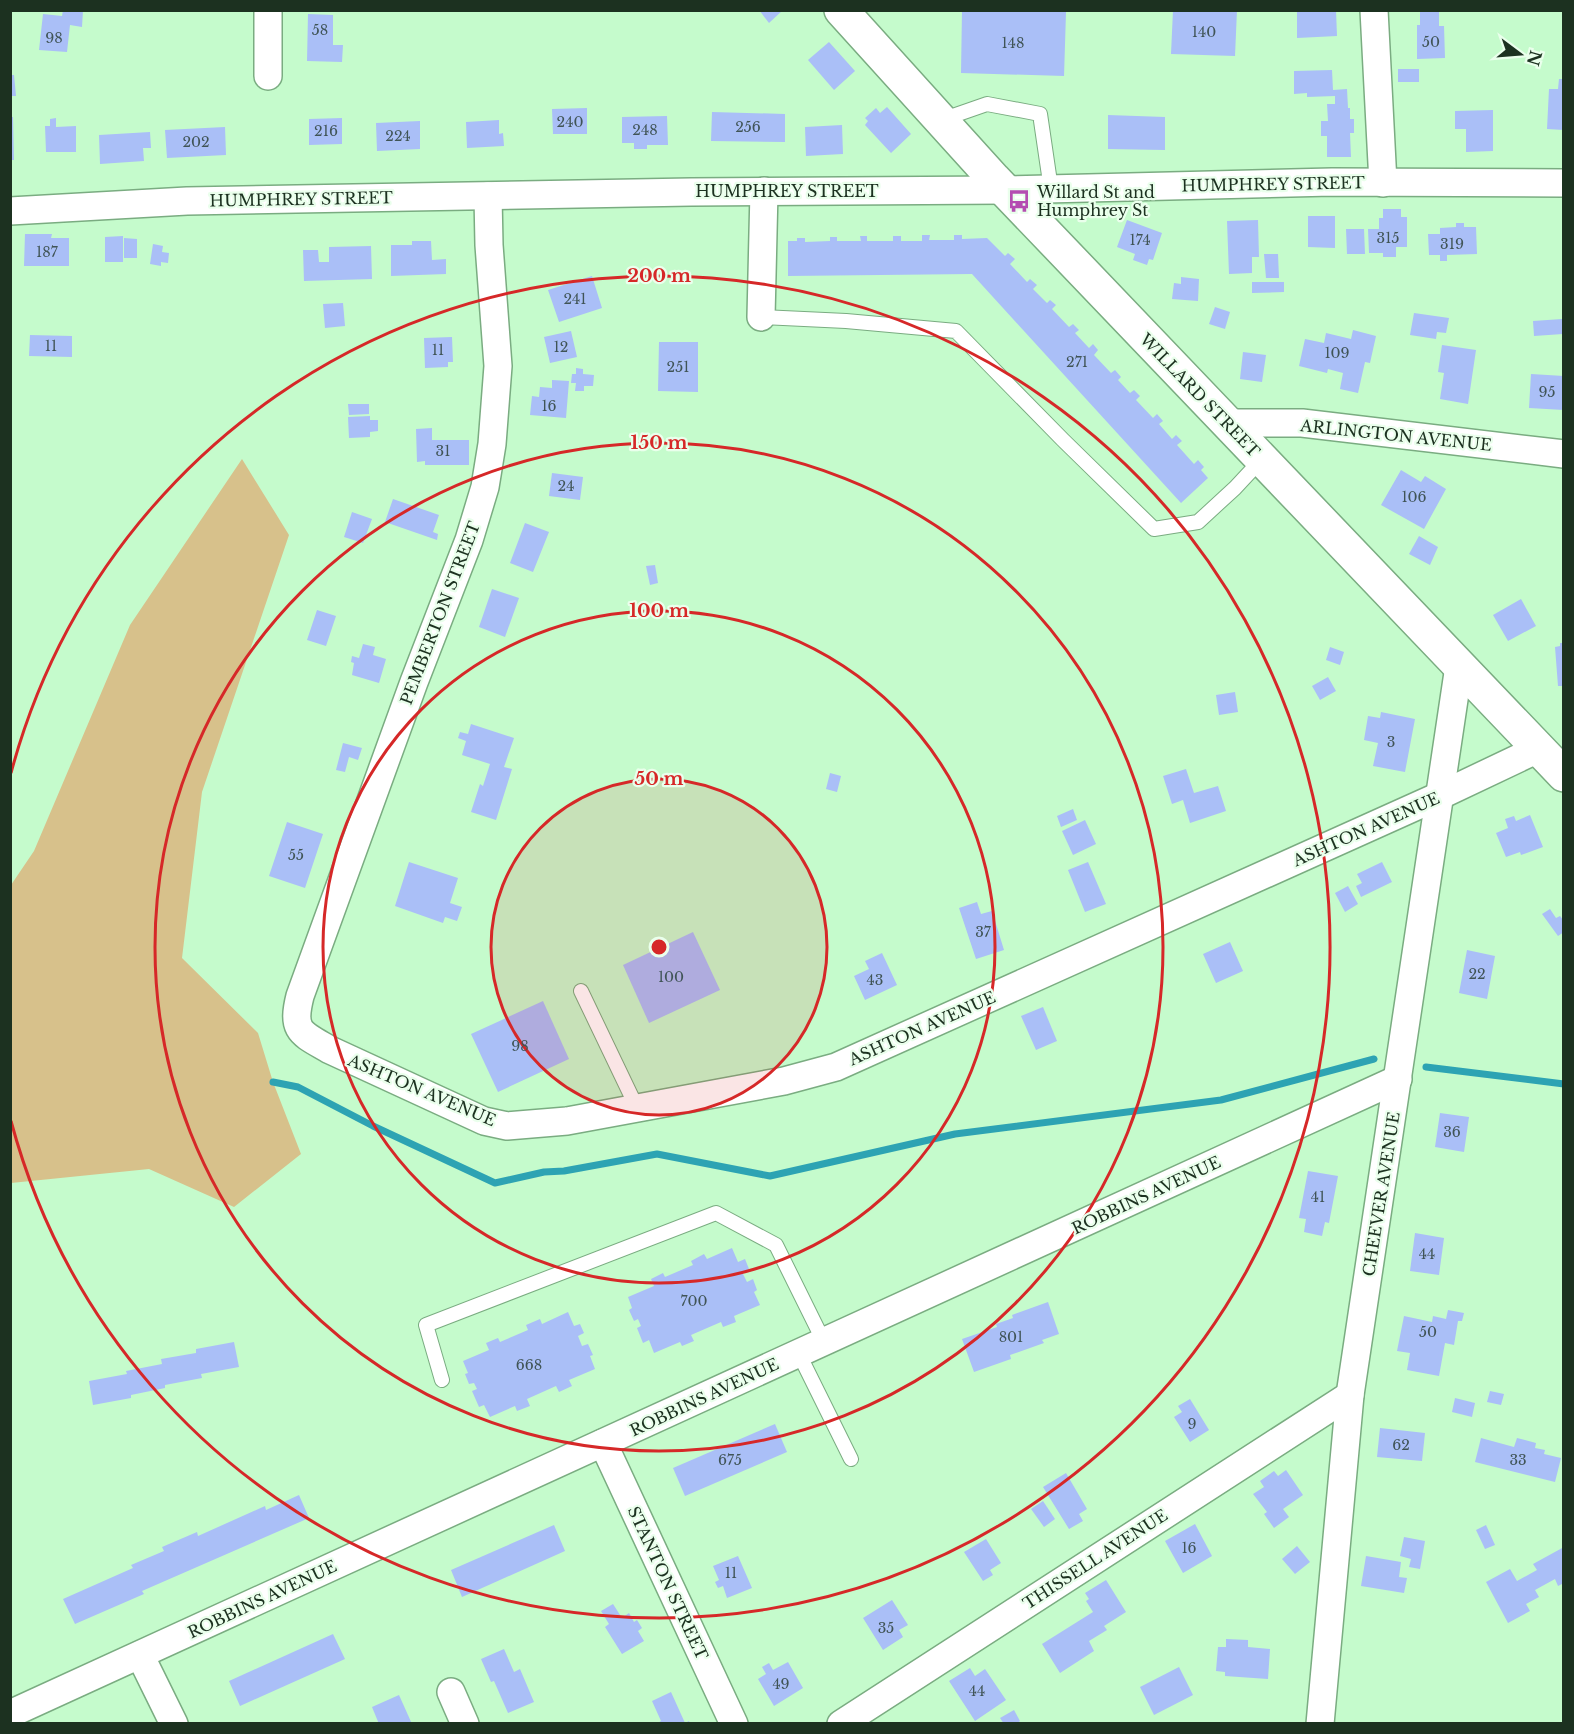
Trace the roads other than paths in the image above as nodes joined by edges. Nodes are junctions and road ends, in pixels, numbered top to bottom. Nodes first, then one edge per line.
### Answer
1 (268, 10) edge
2 (841, 10) edge
3 (1374, 10) edge
4 (268, 76) dead end
5 (940, 120) junction
6 (1383, 183) junction
7 (1563, 183) edge
8 (1052, 189) junction
9 (1005, 190) junction
10 (764, 191) junction
11 (488, 196) junction
12 (10, 211) edge
13 (761, 317) joint
14 (1228, 423) junction
15 (1563, 454) edge
16 (1262, 459) junction
17 (1459, 666) junction
18 (1538, 749) junction
19 (1563, 775) edge
20 (1439, 796) junction
21 (581, 991) dead end
22 (295, 1013) joint
23 (1398, 1079) junction
24 (638, 1108) junction
25 (824, 1342) junction
26 (799, 1354) junction
27 (442, 1380) dead end
28 (1350, 1395) junction
29 (603, 1443) junction
30 (851, 1459) dead end
31 (140, 1655) junction
32 (451, 1692) dead end
33 (10, 1714) edge
34 (174, 1724) edge
35 (465, 1724) edge
36 (734, 1724) edge
37 (841, 1724) edge
38 (1320, 1724) edge

1 - 4 street
2 - 5 main road, WILLARD STREET
3 - 6 street
5 - 8 lane
5 - 9 main road, WILLARD STREET
6 - 7 street, HUMPHREY STREET
6 - 8 street, HUMPHREY STREET
8 - 9 street, HUMPHREY STREET
9 - 10 street, HUMPHREY STREET
9 - 14 main road, WILLARD STREET
10 - 11 street, HUMPHREY STREET
10 - 13 street
11 - 12 street, HUMPHREY STREET
11 - 22 street, PEMBERTON STREET
13 - 16 lane
14 - 15 street, ARLINGTON AVENUE
14 - 16 main road, WILLARD STREET
16 - 17 main road, WILLARD STREET
17 - 18 main road, WILLARD STREET
17 - 20 street, CHEEVER AVENUE
18 - 19 main road, WILLARD STREET
18 - 20 street, ASHTON AVENUE
20 - 23 street, CHEEVER AVENUE
20 - 24 street, ASHTON AVENUE
21 - 24 lane
22 - 24 street, ASHTON AVENUE
23 - 25 street, ROBBINS AVENUE
23 - 28 street, CHEEVER AVENUE
25 - 26 street, ROBBINS AVENUE
25 - 27 lane
26 - 29 street, ROBBINS AVENUE
26 - 30 lane
28 - 37 street, THISSELL AVENUE
28 - 38 street, CHEEVER AVENUE
29 - 31 street, ROBBINS AVENUE
29 - 36 street, STANTON STREET
31 - 33 street, ROBBINS AVENUE
31 - 34 street
32 - 35 street

